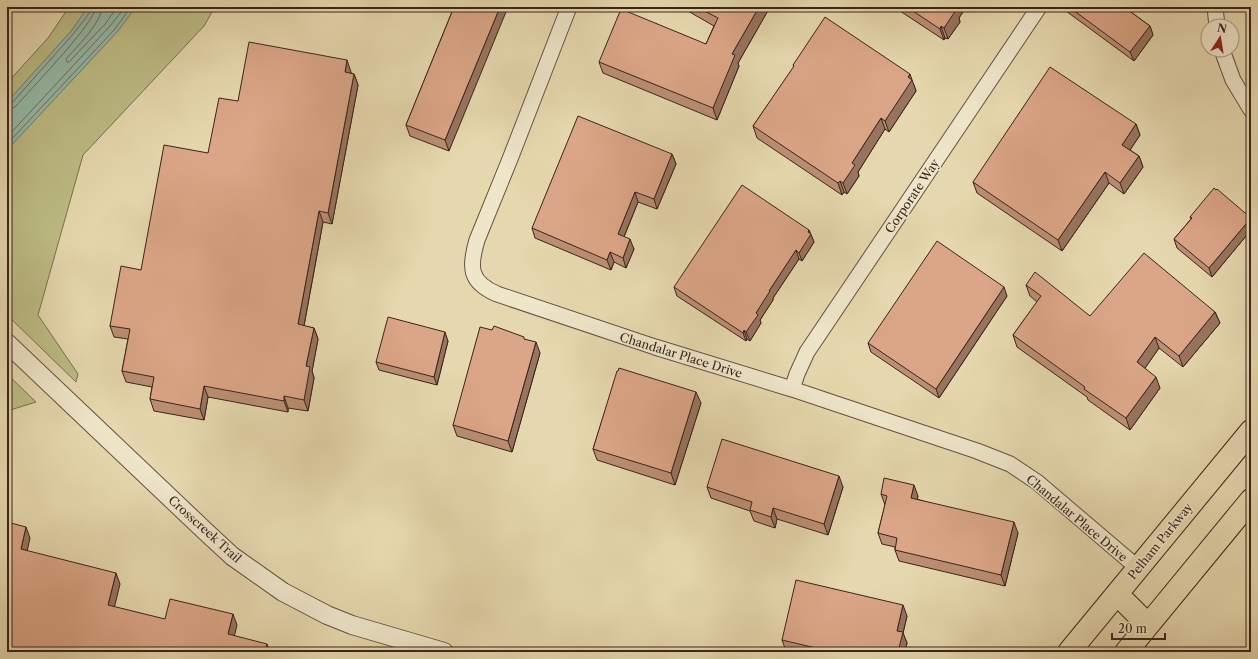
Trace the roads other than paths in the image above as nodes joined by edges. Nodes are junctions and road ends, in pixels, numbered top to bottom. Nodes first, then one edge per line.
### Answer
1 (569, 7) edge
2 (1039, 7) edge
3 (1215, 7) edge
4 (1216, 18) edge
5 (1225, 58) edge
6 (1251, 110) edge
7 (7, 343) edge
8 (792, 389) junction
9 (1251, 431) edge
10 (1251, 500) edge
11 (1138, 568) junction
12 (1117, 594) junction
13 (1148, 625) junction
14 (444, 652) edge
15 (1069, 652) edge
16 (1126, 652) edge

1 - 8 street, Chandalar Place Drive
2 - 8 street, Corporate Way
3 - 4 street
5 - 6 street
7 - 14 street, Crosscreek Trail
8 - 11 street, Chandalar Place Drive
9 - 11 main road, Pelham Parkway
10 - 13 main road
11 - 12 main road, Pelham Parkway
12 - 13 main road
12 - 15 main road, Pelham Parkway
13 - 16 main road

